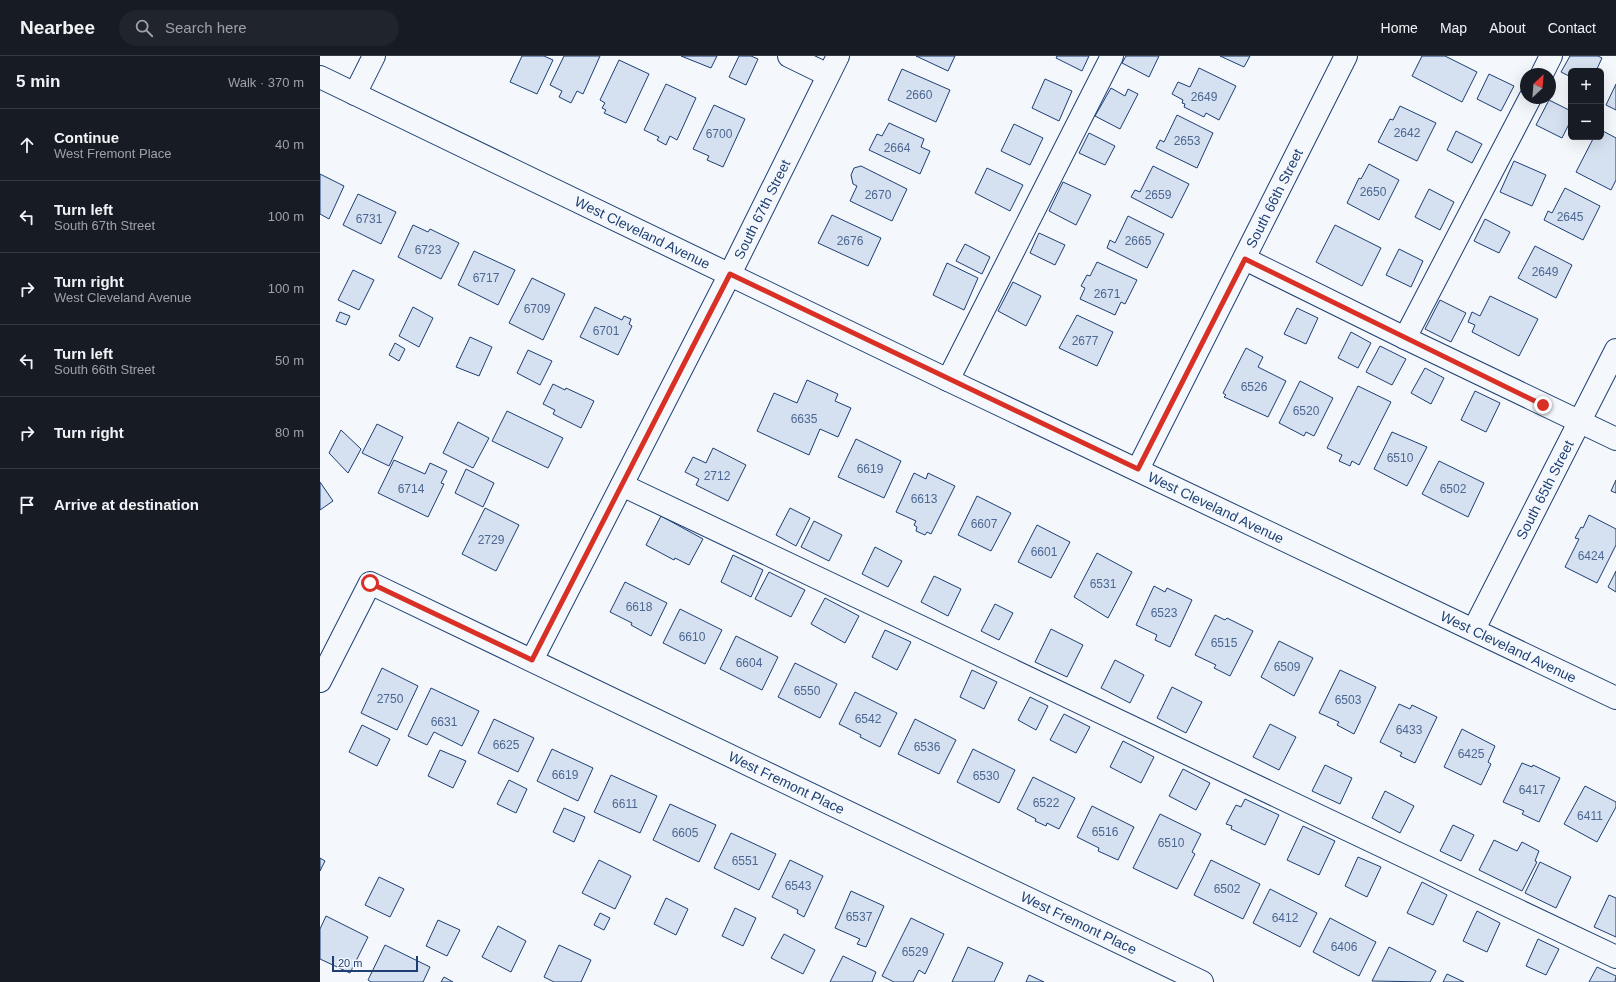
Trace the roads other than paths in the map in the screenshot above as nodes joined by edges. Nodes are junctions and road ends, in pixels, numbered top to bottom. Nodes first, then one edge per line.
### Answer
1 (374, 56) edge
2 (788, 56) edge
3 (838, 56) edge
4 (1112, 56) edge
5 (1346, 56) edge
6 (1551, 56) edge
7 (1545, 68) edge
8 (828, 75) junction
9 (320, 77) edge
10 (355, 94) junction
11 (1527, 104) edge
12 (1245, 259) junction
13 (730, 274) junction
14 (1405, 338) junction
15 (1616, 350) edge
16 (948, 380) junction
17 (1580, 422) junction
18 (1616, 439) edge
19 (1138, 469) junction
20 (622, 485) junction
21 (1474, 629) junction
22 (532, 660) junction
23 (320, 681) edge
24 (1616, 698) edge
25 (1616, 957) edge
26 (1202, 982) edge

1 - 10 street
2 - 8 street
3 - 8 street, South 67th Street
4 - 16 street
5 - 12 street, South 66th Street
6 - 7 street
8 - 13 street, South 67th Street
9 - 10 street, West Cleveland Avenue
10 - 13 street, West Cleveland Avenue
11 - 14 street
12 - 14 street
12 - 19 street, South 66th Street
13 - 16 street, West Cleveland Avenue
13 - 20 street, South 67th Street
14 - 17 street
15 - 17 street, South 65th Street
16 - 19 street, West Cleveland Avenue
17 - 18 street
17 - 21 street, South 65th Street
19 - 21 street, West Cleveland Avenue
20 - 22 street, South 67th Street
20 - 25 street
21 - 24 street, West Cleveland Avenue
22 - 23 street, West Fremont Place
22 - 26 street, West Fremont Place

